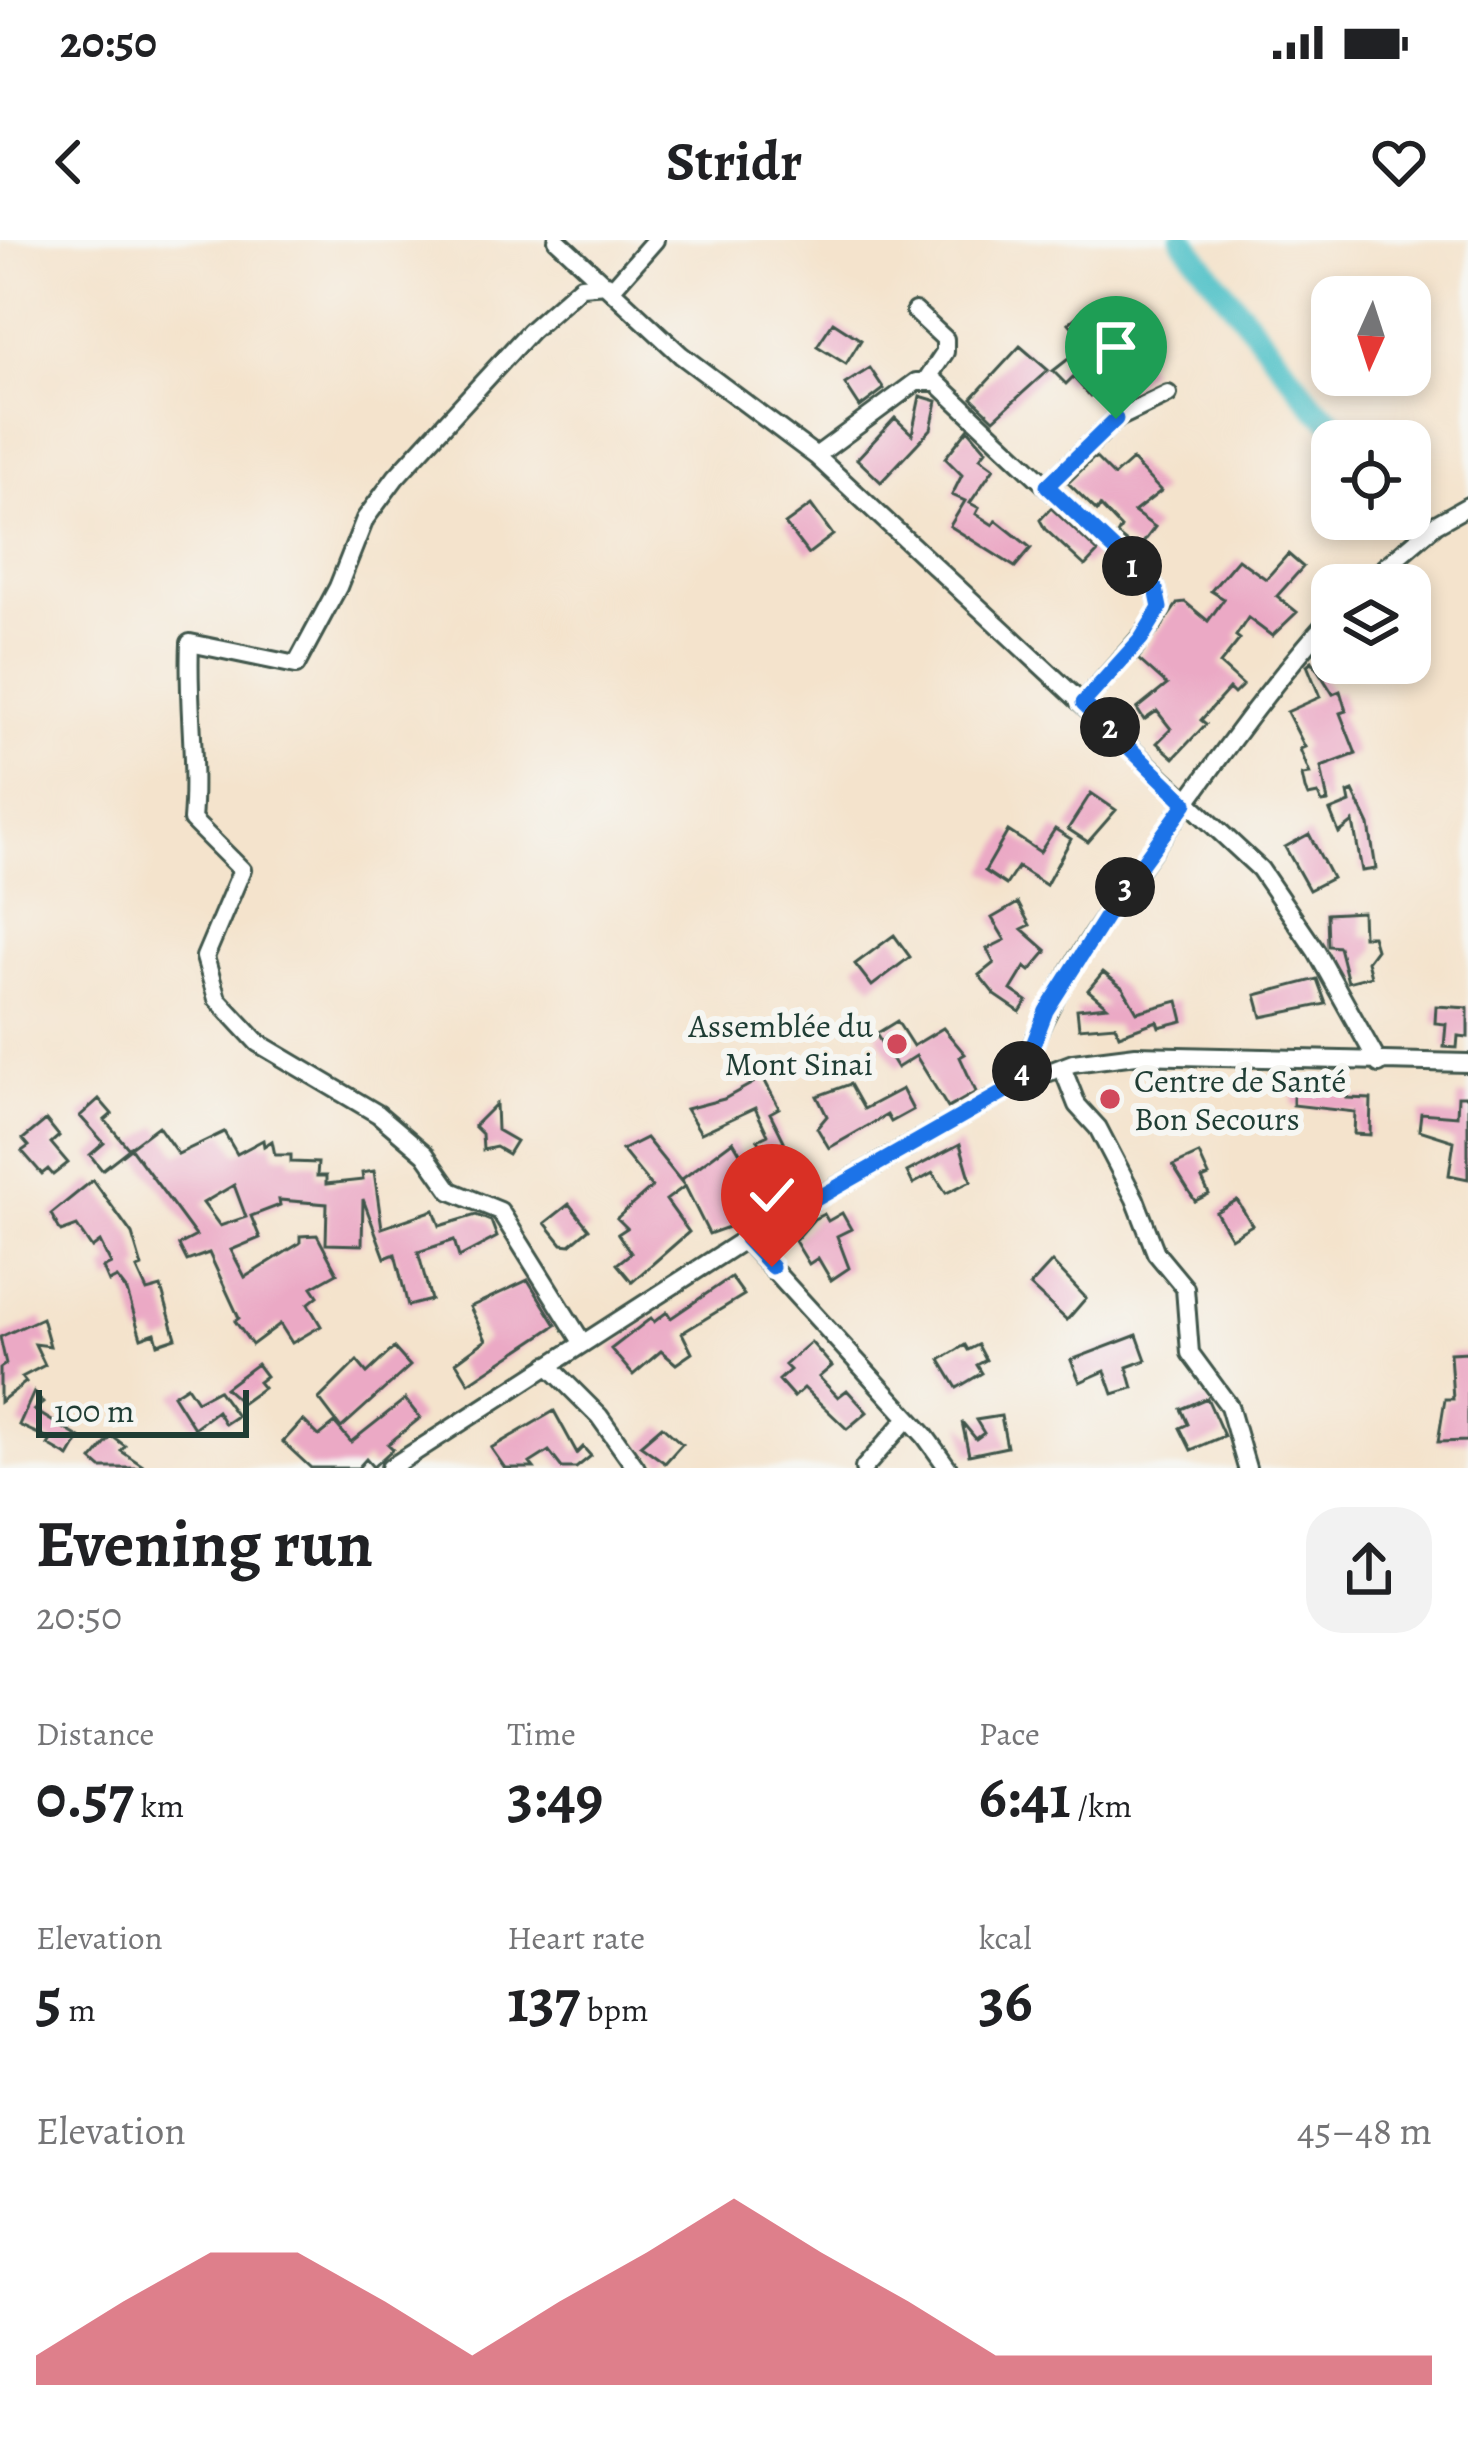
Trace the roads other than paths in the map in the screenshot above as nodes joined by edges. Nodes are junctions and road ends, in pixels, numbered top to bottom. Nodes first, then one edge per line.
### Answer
1 (556, 240) edge
2 (655, 240) edge
3 (610, 287) junction
4 (915, 311) dead end
5 (927, 379) junction
6 (1168, 394) dead end
7 (816, 456) junction
8 (1047, 486) junction
9 (1468, 506) edge
10 (1389, 564) edge
11 (1311, 642) edge
12 (1083, 703) junction
13 (1186, 803) junction
14 (1468, 1063) edge
15 (1379, 1064) junction
16 (1062, 1067) junction
17 (1018, 1084) junction
18 (746, 1239) junction
19 (582, 1342) junction
20 (548, 1365) junction
21 (908, 1418) junction
22 (390, 1468) edge
23 (636, 1468) edge
24 (864, 1468) edge
25 (948, 1468) edge
26 (1247, 1468) edge

1 - 3 street
2 - 3 street
3 - 7 street
3 - 19 street
4 - 5 street
5 - 7 street
5 - 8 street
6 - 8 street
7 - 12 street
8 - 12 street
9 - 10 street
11 - 13 street
12 - 13 street
13 - 15 street
13 - 17 street
14 - 15 street
15 - 16 street
16 - 17 street
16 - 26 street
17 - 18 street
18 - 19 street
18 - 21 street
19 - 20 street
20 - 22 street
20 - 23 street
21 - 24 street
21 - 25 street

